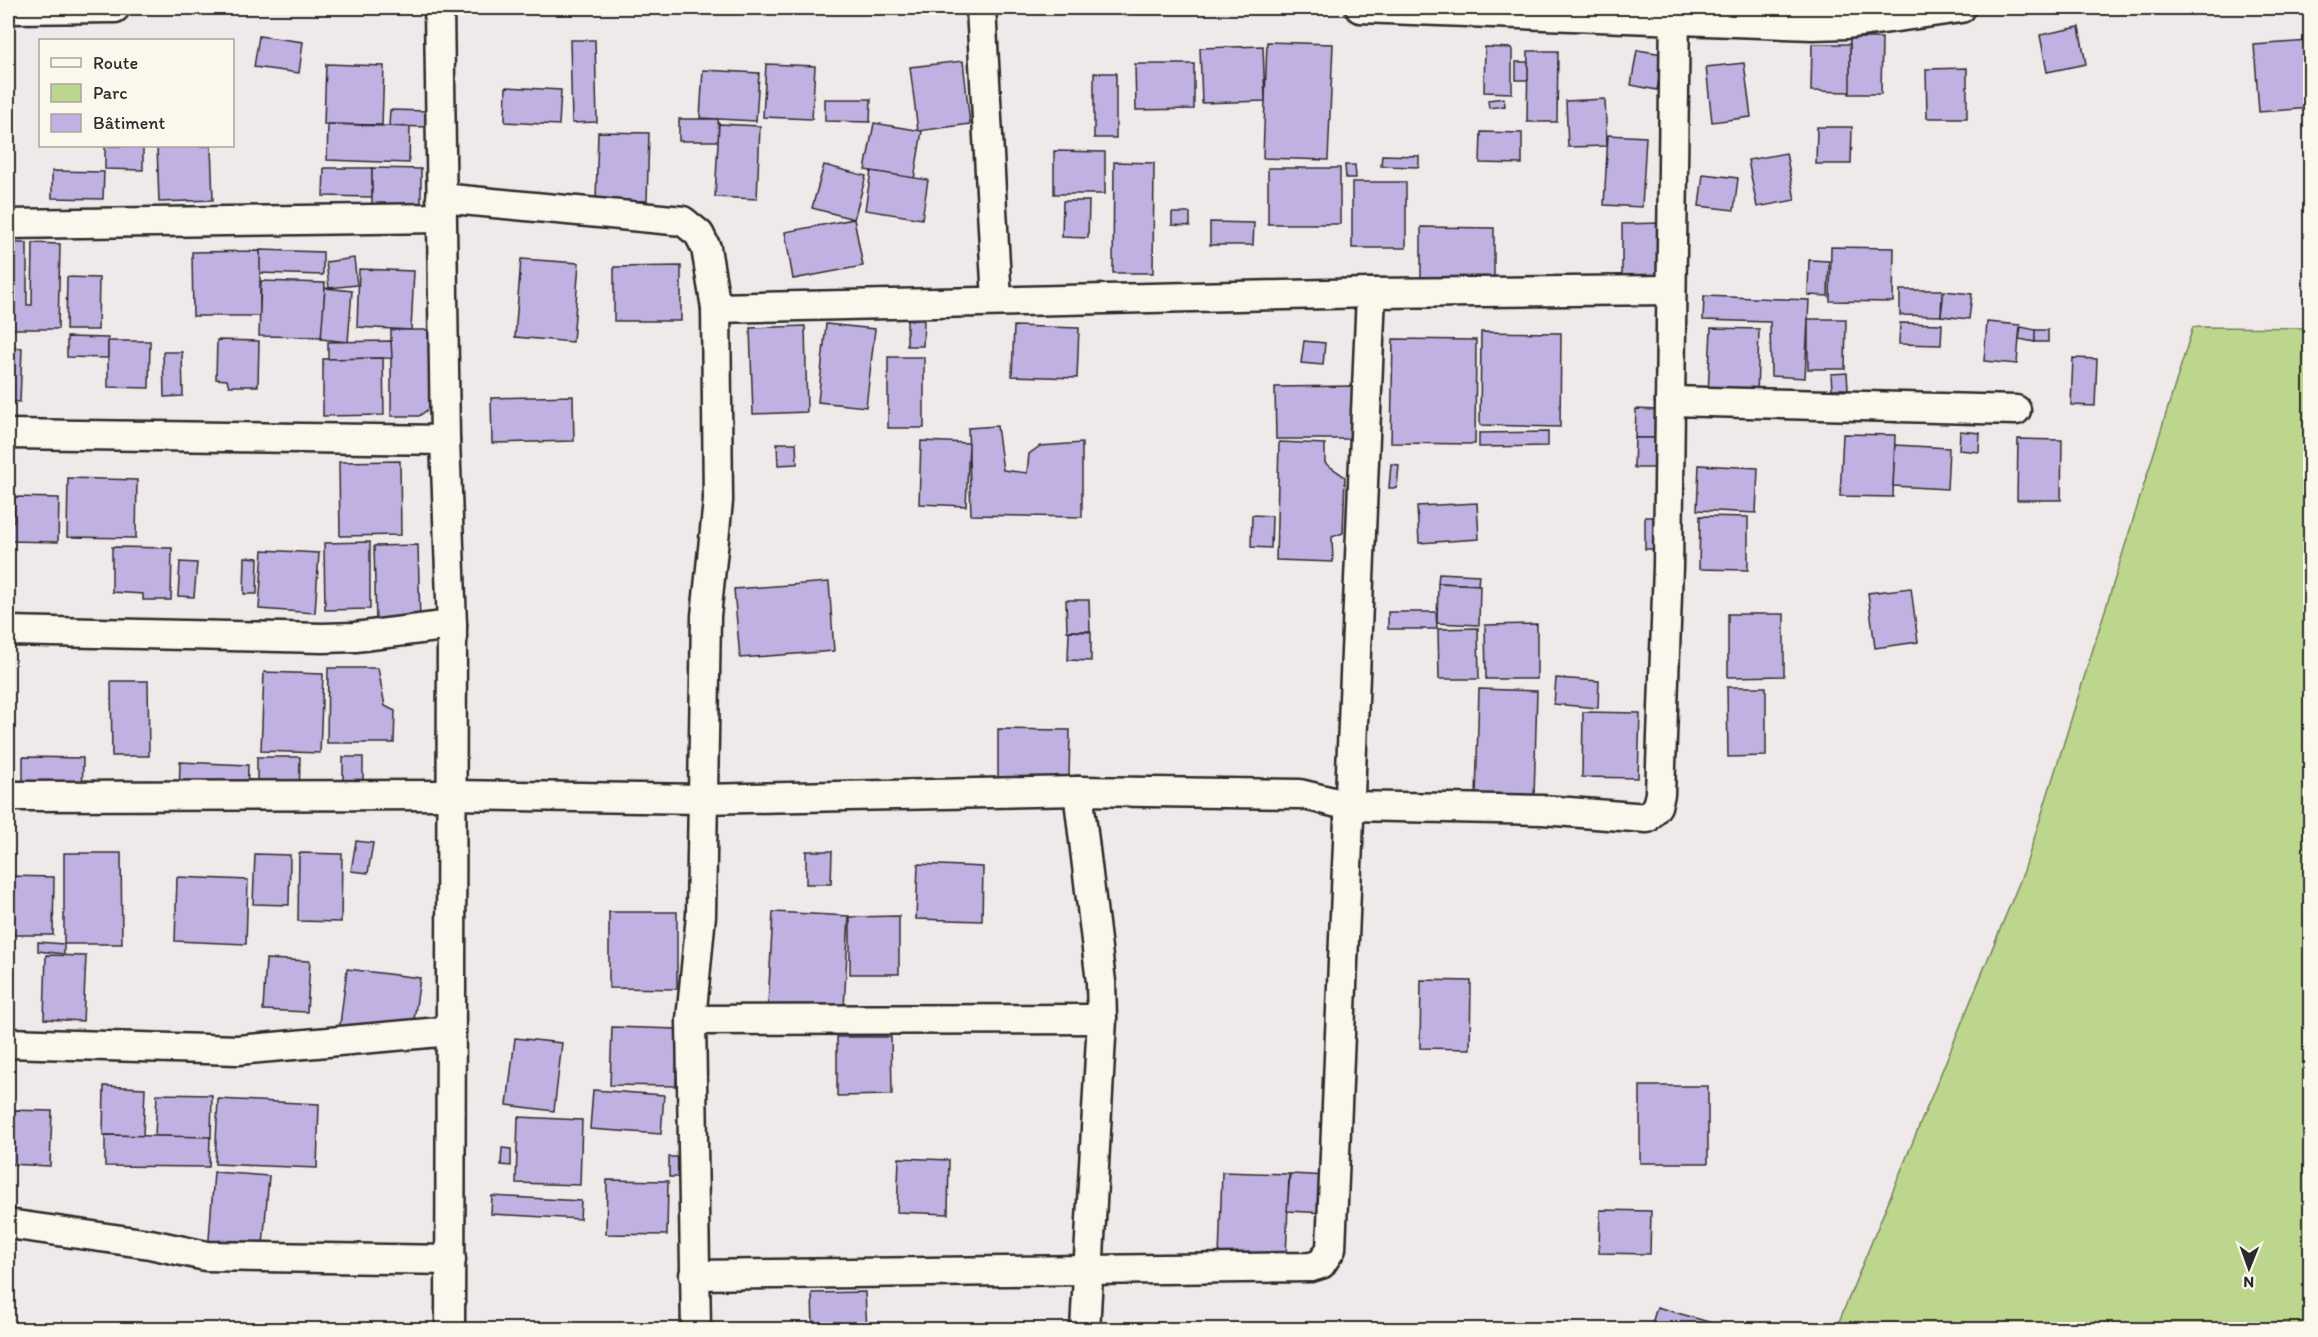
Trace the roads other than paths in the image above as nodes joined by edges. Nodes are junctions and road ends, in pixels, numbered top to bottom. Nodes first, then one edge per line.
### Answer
1 (115, 8) edge
2 (439, 8) edge
3 (981, 8) edge
4 (1360, 8) edge
5 (1961, 8) edge
6 (8, 9) edge
7 (1674, 13) edge
8 (441, 208) junction
9 (8, 224) edge
10 (1671, 290) junction
11 (1371, 293) junction
12 (997, 302) junction
13 (716, 308) junction
14 (1670, 400) junction
15 (2016, 410) dead end
16 (8, 434) edge
17 (445, 440) junction
18 (452, 625) junction
19 (8, 632) edge
20 (1078, 791) junction
21 (452, 795) junction
22 (8, 796) edge
23 (702, 799) junction
24 (1350, 806) junction
25 (1102, 1019) junction
26 (691, 1020) junction
27 (451, 1031) junction
28 (8, 1043) edge
29 (8, 1224) edge
30 (451, 1260) junction
31 (1087, 1270) junction
32 (694, 1275) junction
33 (450, 1329) edge
34 (696, 1329) edge
35 (1085, 1329) edge

1 - 6 street
2 - 8 street
3 - 12 street
4 - 7 street
5 - 7 street
7 - 10 street
8 - 9 street
8 - 13 street
8 - 17 street
10 - 11 street
10 - 14 street
11 - 12 street
11 - 24 street
12 - 13 street
13 - 23 street
14 - 15 street
14 - 24 street
16 - 17 street
17 - 18 street
18 - 19 street
18 - 21 street
20 - 23 street
20 - 24 street
20 - 25 street
21 - 22 street
21 - 23 street
21 - 27 street
23 - 26 street
24 - 31 street
25 - 26 street
25 - 31 street
26 - 32 street
27 - 28 street
27 - 30 street
29 - 30 street
30 - 33 street
31 - 32 street
31 - 35 street
32 - 34 street

